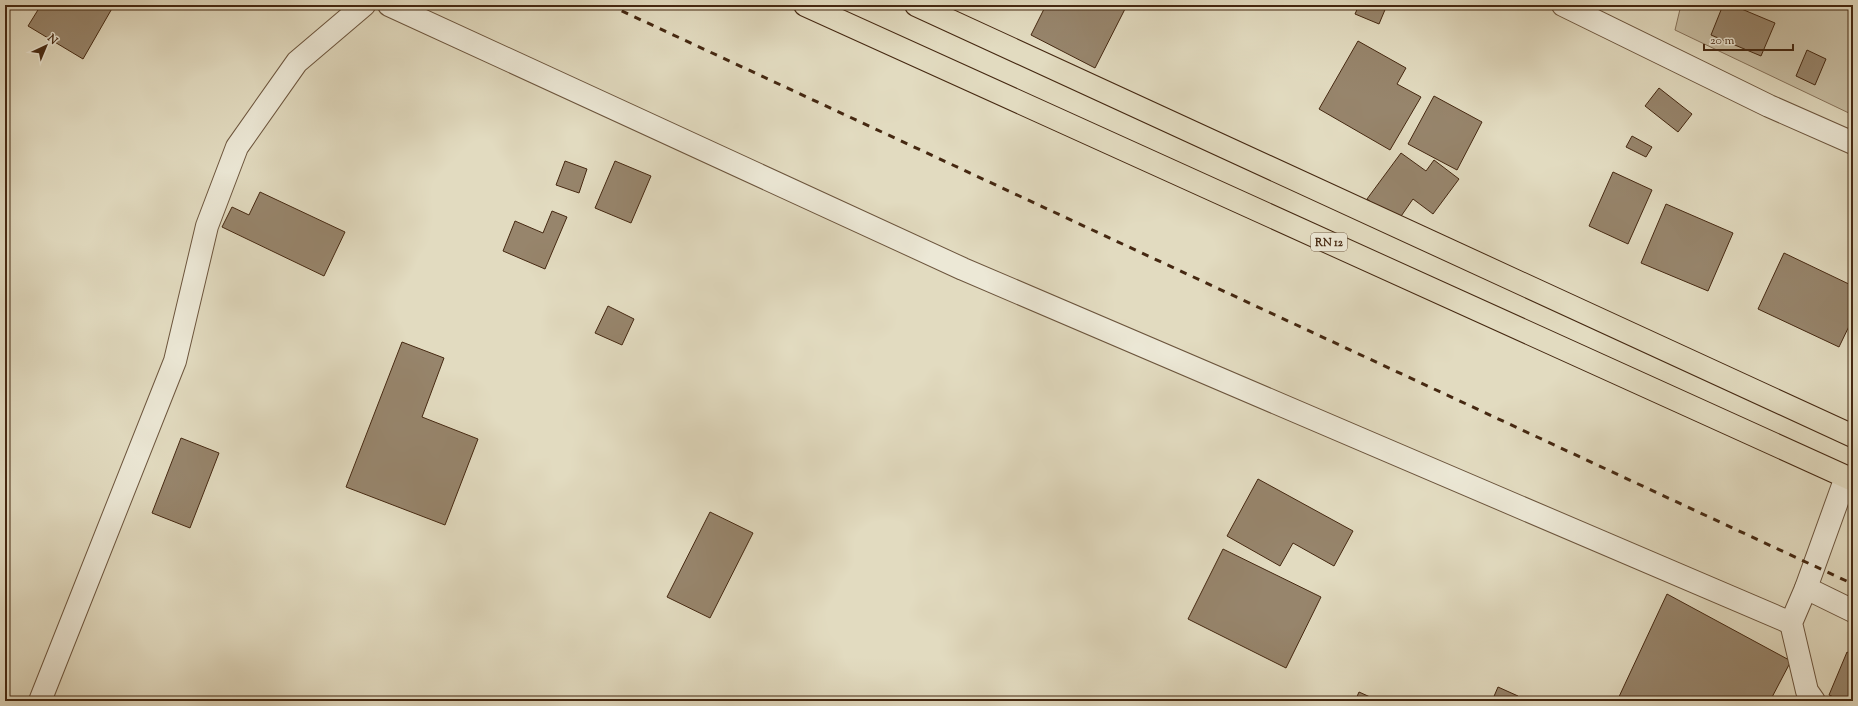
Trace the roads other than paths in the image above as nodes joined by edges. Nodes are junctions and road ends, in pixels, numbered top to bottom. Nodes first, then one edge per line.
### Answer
1 (364, 5) edge
2 (389, 5) edge
3 (805, 5) edge
4 (916, 5) edge
5 (1563, 5) edge
6 (1853, 143) edge
7 (1853, 436) edge
8 (1850, 478) edge
9 (1806, 588) junction
10 (1853, 611) edge
11 (1790, 623) junction
12 (40, 701) edge
13 (1814, 701) edge

1 - 12 street
2 - 11 street
3 - 8 highway, RN 12
4 - 7 highway
5 - 6 street
8 - 9 street
9 - 10 street
9 - 11 street
11 - 13 street

